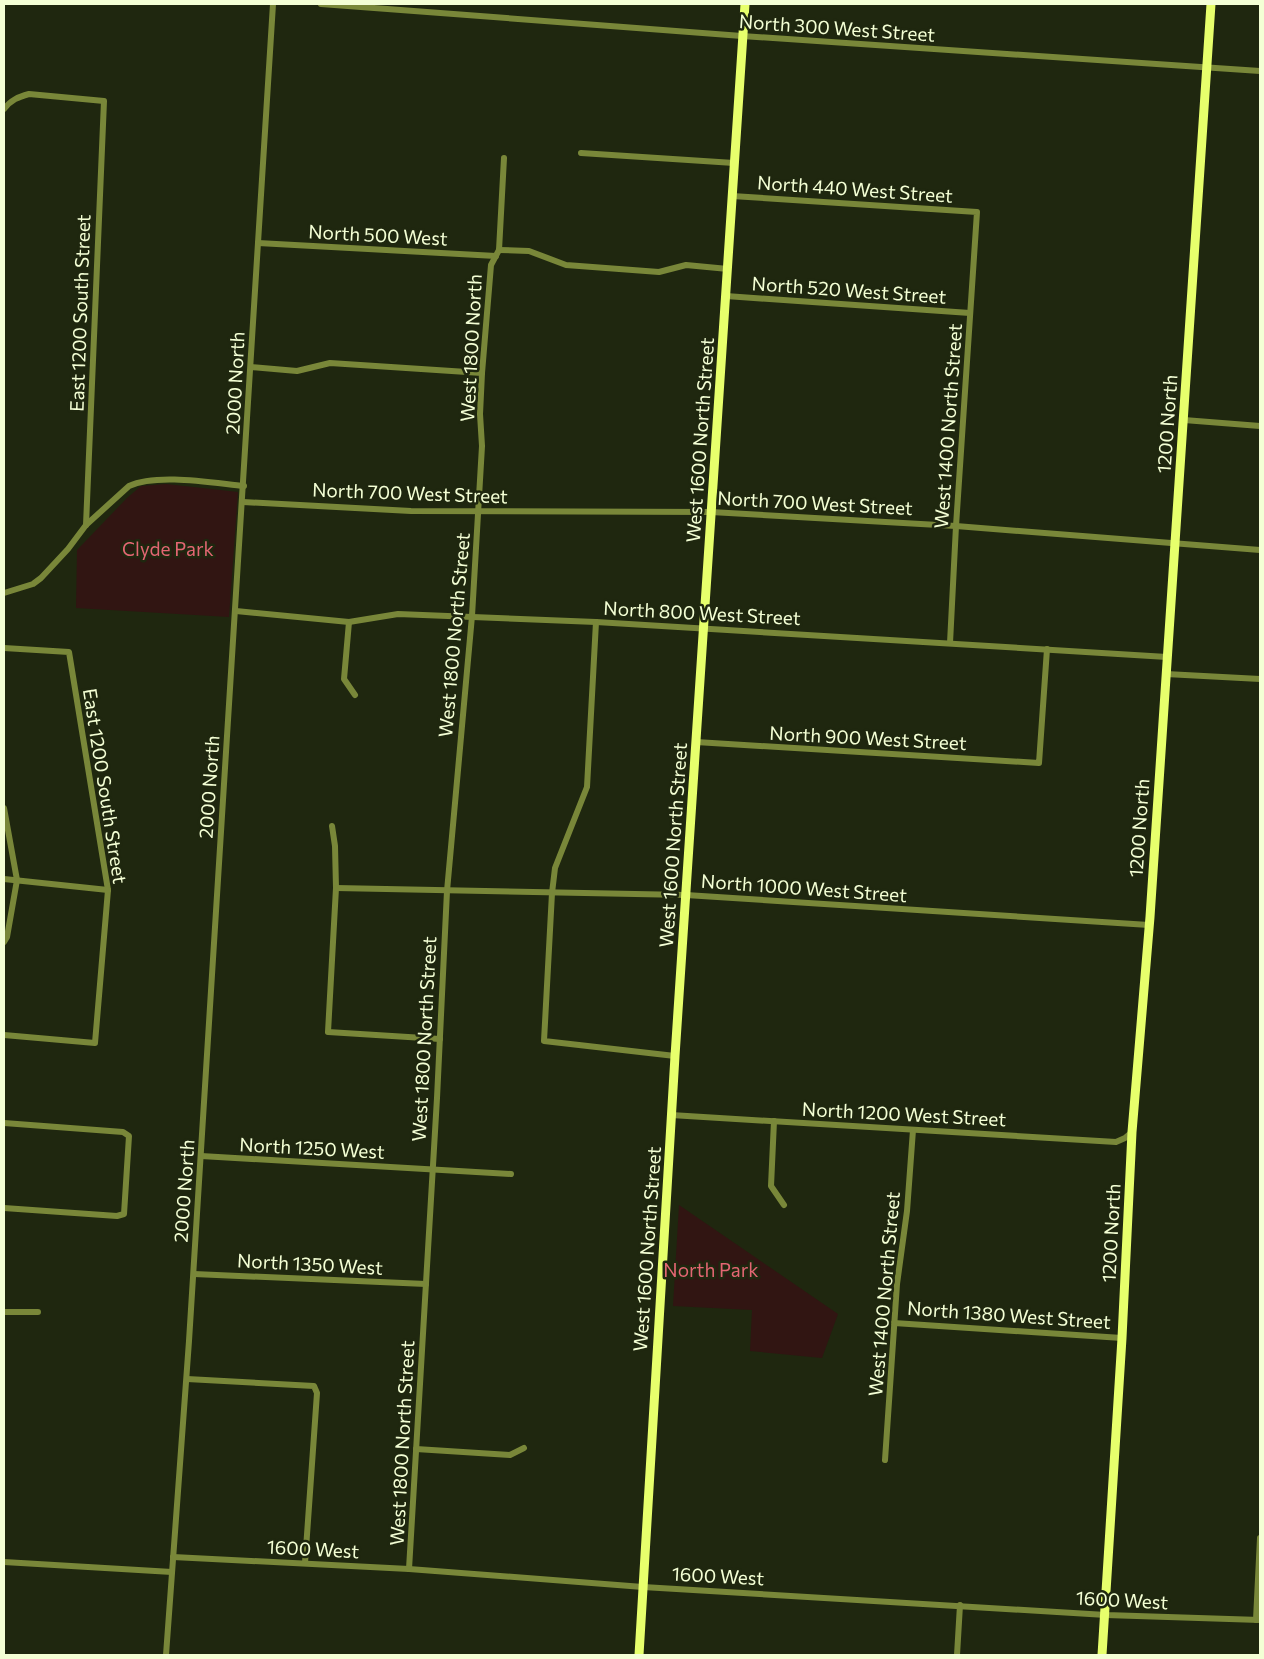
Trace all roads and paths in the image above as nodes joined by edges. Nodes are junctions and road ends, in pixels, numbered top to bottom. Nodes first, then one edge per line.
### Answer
1 (273, 4) edge
2 (321, 4) edge
3 (745, 4) edge
4 (1211, 4) edge
5 (742, 36) junction
6 (1206, 67) junction
7 (1260, 71) edge
8 (4, 109) edge
9 (581, 154) dead end
10 (504, 158) dead end
11 (734, 163) junction
12 (732, 196) junction
13 (976, 212) joint
14 (258, 243) junction
15 (499, 250) junction
16 (496, 256) junction
17 (728, 269) junction
18 (726, 296) junction
19 (970, 313) junction
20 (251, 366) junction
21 (482, 373) junction
22 (1184, 420) junction
23 (1260, 426) edge
24 (244, 486) junction
25 (243, 502) junction
26 (478, 511) junction
27 (711, 512) junction
28 (86, 525) junction
29 (956, 526) junction
30 (1176, 544) junction
31 (1260, 550) edge
32 (4, 593) edge
33 (236, 611) junction
34 (472, 616) junction
35 (349, 622) junction
36 (596, 622) junction
37 (703, 629) junction
38 (950, 643) junction
39 (4, 648) edge
40 (1047, 649) junction
41 (1167, 656) junction
42 (1166, 674) junction
43 (1260, 679) edge
44 (355, 694) dead end
45 (696, 742) junction
46 (4, 808) edge
47 (332, 826) dead end
48 (4, 879) edge
49 (16, 880) junction
50 (336, 888) junction
51 (108, 890) junction
52 (447, 891) junction
53 (552, 893) junction
54 (686, 896) junction
55 (1149, 925) junction
56 (4, 942) edge
57 (4, 1035) edge
58 (440, 1039) junction
59 (675, 1056) junction
60 (672, 1115) junction
61 (774, 1121) junction
62 (4, 1123) edge
63 (913, 1130) junction
64 (1132, 1132) junction
65 (201, 1156) junction
66 (433, 1169) junction
67 (511, 1174) dead end
68 (784, 1205) dead end
69 (4, 1208) edge
70 (194, 1274) junction
71 (426, 1284) junction
72 (4, 1312) edge
73 (38, 1312) dead end
74 (894, 1323) junction
75 (1122, 1338) junction
76 (187, 1379) junction
77 (524, 1448) dead end
78 (416, 1449) junction
79 (885, 1460) dead end
80 (1260, 1538) edge
81 (173, 1557) junction
82 (4, 1562) edge
83 (305, 1563) junction
84 (410, 1569) junction
85 (172, 1572) junction
86 (643, 1587) junction
87 (960, 1605) junction
88 (1106, 1614) junction
89 (1258, 1620) edge
90 (166, 1655) edge
91 (639, 1655) edge
92 (957, 1655) edge
93 (1102, 1655) edge

1 - 14 street, 2000 North
2 - 5 street, North 300 West Street
3 - 5 street, West 1600 North Street
4 - 6 street, 1200 North
5 - 6 street, North 300 West Street
5 - 11 street, West 1600 North Street
6 - 7 street, North 300 West Street
6 - 22 street, 1200 North
8 - 28 street, East 1200 South Street
9 - 11 street
10 - 15 street, West 1800 North
11 - 12 street, West 1600 North Street
12 - 13 street, North 440 West Street
12 - 17 street, West 1600 North Street
13 - 19 street, West 1400 North Street
14 - 16 street, North 500 West
14 - 20 street, 2000 North
15 - 16 street, West 1800 North
15 - 17 street
16 - 21 street, West 1800 North
17 - 18 street, West 1600 North Street
18 - 19 street, North 520 West Street
18 - 27 street, West 1600 North Street
19 - 29 street, West 1400 North Street
20 - 21 street
20 - 24 street, 2000 North
21 - 26 street, West 1800 North
22 - 23 street
22 - 30 street, 1200 North
24 - 25 street, 2000 North
24 - 28 street
25 - 26 street, North 700 West Street
25 - 33 street, 2000 North
26 - 27 street, North 700 West Street
26 - 34 street, West 1800 North Street
27 - 29 street, North 700 West Street
27 - 37 street, West 1600 North Street
28 - 32 street
29 - 30 street, North 700 West Street
29 - 38 street, West 1400 North Street
30 - 31 street, North 700 West Street
30 - 41 street, 1200 North
33 - 35 street, North 800 West Street
33 - 65 street, 2000 North
34 - 35 street, North 800 West Street
34 - 36 street, North 800 West Street
34 - 52 street, West 1800 North Street
35 - 44 street
36 - 37 street, North 800 West Street
36 - 53 street
37 - 38 street, North 800 West Street
37 - 45 street, West 1600 North Street
38 - 40 street, North 800 West Street
39 - 51 street, East 1200 South Street
40 - 41 street, North 800 West Street
40 - 45 street, North 900 West Street
41 - 42 street, 1200 North
42 - 43 street
42 - 55 street, 1200 North
45 - 54 street, West 1600 North Street
46 - 49 street
47 - 50 street
48 - 49 street
49 - 51 street
49 - 56 street
50 - 52 street, North 1000 West Street
50 - 58 street
51 - 57 street, East 1200 South Street
52 - 53 street, North 1000 West Street
52 - 58 street, West 1800 North Street
53 - 54 street, North 1000 West Street
53 - 59 street
54 - 55 street, North 1000 West Street
54 - 59 street, West 1600 North Street
55 - 64 street, 1200 North
58 - 66 street, West 1800 North Street
59 - 60 street, West 1600 North Street
60 - 61 street, North 1200 West Street
60 - 86 street, West 1600 North Street
61 - 63 street, North 1200 West Street
61 - 68 street
62 - 69 street
63 - 64 street, North 1200 West Street
63 - 74 street, West 1400 North Street
64 - 75 street, 1200 North
65 - 66 street, North 1250 West
65 - 70 street, 2000 North
66 - 67 street, North 1250 West
66 - 71 street, West 1800 North Street
70 - 71 street, North 1350 West
70 - 76 street, 2000 North
71 - 78 street, West 1800 North Street
72 - 73 street
74 - 75 street, North 1380 West Street
74 - 79 street, West 1400 North Street
75 - 88 street, 1200 North
76 - 81 street, 2000 North
76 - 83 street
77 - 78 street
78 - 84 street, West 1800 North Street
80 - 89 street
81 - 83 street, 1600 West
81 - 85 street, 2000 North
82 - 85 street
83 - 84 street, 1600 West
84 - 86 street, 1600 West
85 - 90 street, 2000 North
86 - 87 street, 1600 West
86 - 91 street, West 1600 North Street
87 - 88 street, 1600 West
87 - 92 street
88 - 89 street, 1600 West
88 - 93 street, 1200 North

